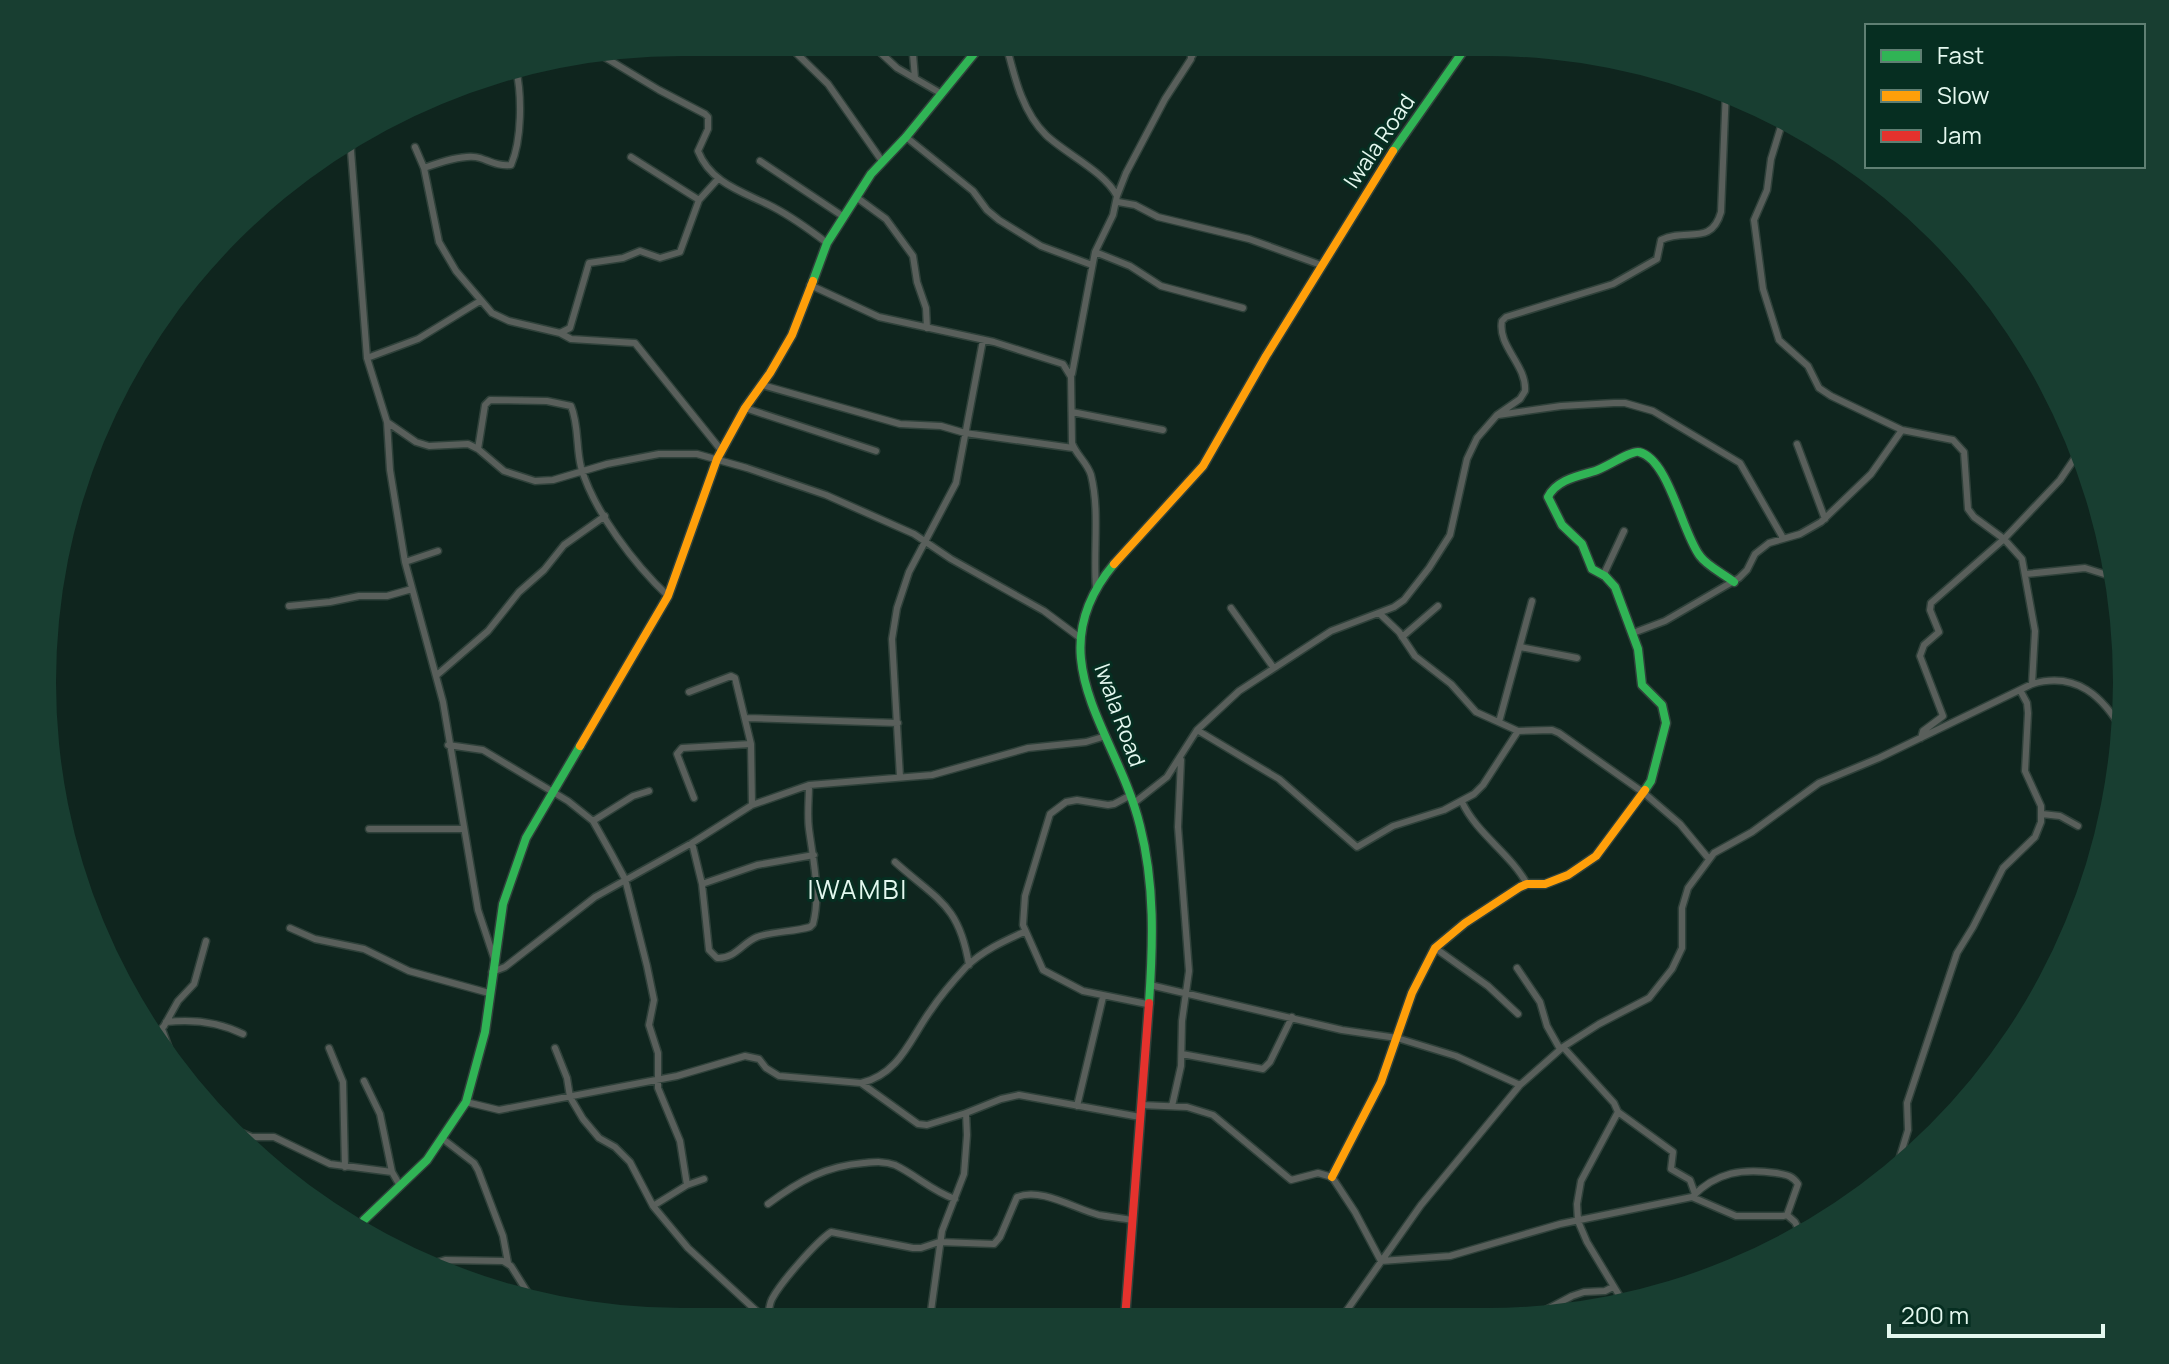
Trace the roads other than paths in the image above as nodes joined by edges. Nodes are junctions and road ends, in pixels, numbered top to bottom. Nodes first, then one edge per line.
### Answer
1 (799, 56) edge
2 (884, 56) edge
3 (913, 56) edge
4 (972, 56) edge
5 (1010, 56) edge
6 (1192, 56) edge
7 (1460, 56) edge
8 (609, 60) edge
9 (517, 78) edge
10 (915, 78) junction
11 (942, 94) junction
12 (1726, 103) edge
13 (1780, 129) edge
14 (906, 137) junction
15 (415, 147) dead end
16 (351, 151) edge
17 (631, 157) dead end
18 (760, 161) dead end
19 (882, 161) junction
20 (424, 168) junction
21 (718, 179) junction
22 (856, 197) junction
23 (1118, 199) junction
24 (699, 200) junction
25 (844, 217) junction
26 (827, 243) junction
27 (1095, 252) junction
28 (1092, 265) junction
29 (1321, 265) junction
30 (810, 285) junction
31 (480, 301) junction
32 (1243, 308) dead end
33 (927, 328) junction
34 (560, 333) junction
35 (983, 340) junction
36 (367, 358) junction
37 (1071, 377) junction
38 (762, 385) junction
39 (745, 408) junction
40 (1072, 412) junction
41 (1497, 415) junction
42 (387, 422) junction
43 (1163, 430) dead end
44 (1902, 430) junction
45 (965, 433) junction
46 (1797, 444) dead end
47 (1073, 448) junction
48 (478, 449) junction
49 (876, 451) dead end
50 (719, 455) junction
51 (2073, 462) edge
52 (583, 472) junction
53 (605, 516) junction
54 (1825, 519) junction
55 (1624, 531) dead end
56 (1783, 538) junction
57 (2004, 539) junction
58 (924, 541) junction
59 (438, 551) dead end
60 (405, 562) junction
61 (2026, 574) junction
62 (2103, 574) edge
63 (1603, 576) junction
64 (1734, 582) junction
65 (1096, 588) junction
66 (412, 589) junction
67 (668, 596) junction
68 (1532, 601) dead end
69 (289, 606) dead end
70 (1438, 606) dead end
71 (1231, 608) dead end
72 (1379, 613) junction
73 (1633, 633) junction
74 (1079, 637) junction
75 (1402, 637) junction
76 (1520, 647) junction
77 (1577, 658) dead end
78 (1273, 667) junction
79 (437, 675) junction
80 (2032, 684) junction
81 (2020, 690) junction
82 (689, 692) dead end
83 (2112, 715) edge
84 (746, 718) junction
85 (1499, 722) junction
86 (898, 723) junction
87 (1197, 730) junction
88 (1518, 731) junction
89 (1106, 736) junction
90 (1921, 738) junction
91 (751, 744) junction
92 (448, 745) junction
93 (1181, 756) junction
94 (900, 777) junction
95 (809, 785) junction
96 (553, 791) junction
97 (649, 791) dead end
98 (1644, 793) junction
99 (694, 798) dead end
100 (1132, 799) junction
101 (1462, 802) junction
102 (752, 805) junction
103 (2042, 814) junction
104 (593, 821) junction
105 (2078, 826) dead end
106 (369, 829) dead end
107 (463, 829) junction
108 (692, 843) junction
109 (814, 855) junction
110 (1709, 859) junction
111 (895, 862) dead end
112 (625, 879) junction
113 (702, 884) junction
114 (1527, 884) junction
115 (290, 928) dead end
116 (1024, 932) junction
117 (206, 941) dead end
118 (1435, 948) junction
119 (494, 958) junction
120 (969, 965) junction
121 (1517, 968) dead end
122 (492, 972) junction
123 (1150, 985) junction
124 (489, 993) junction
125 (1186, 993) junction
126 (1103, 997) junction
127 (1147, 1004) junction
128 (1518, 1014) dead end
129 (1292, 1017) junction
130 (164, 1025) junction
131 (161, 1028) edge
132 (243, 1034) dead end
133 (167, 1037) edge
134 (1397, 1038) junction
135 (329, 1048) dead end
136 (555, 1048) dead end
137 (1561, 1048) junction
138 (1182, 1054) junction
139 (658, 1079) junction
140 (364, 1081) dead end
141 (861, 1083) junction
142 (1520, 1085) junction
143 (570, 1097) junction
144 (466, 1102) junction
145 (1141, 1105) junction
146 (1077, 1106) junction
147 (1172, 1106) junction
148 (1618, 1112) junction
149 (966, 1113) junction
150 (1140, 1117) junction
151 (252, 1137) edge
152 (443, 1139) junction
153 (1905, 1149) edge
154 (345, 1167) junction
155 (392, 1172) junction
156 (1332, 1177) junction
157 (704, 1179) dead end
158 (399, 1184) junction
159 (687, 1185) junction
160 (1693, 1195) junction
161 (955, 1199) junction
162 (768, 1204) dead end
163 (653, 1206) junction
164 (1787, 1215) junction
165 (1132, 1220) junction
166 (364, 1221) edge
167 (1578, 1221) junction
168 (1797, 1226) edge
169 (939, 1242) junction
170 (445, 1261) edge
171 (1381, 1261) junction
172 (508, 1263) junction
173 (1613, 1287) junction
174 (524, 1288) edge
175 (1618, 1294) edge
176 (1557, 1304) edge
177 (755, 1308) edge
178 (768, 1308) edge
179 (931, 1308) edge
180 (1126, 1308) edge
181 (1348, 1308) edge

1 - 19 street
2 - 10 street
3 - 10 street
4 - 11 street
5 - 23 street
6 - 23 street
7 - 29 street, Iwala Road
8 - 21 street
9 - 20 street
10 - 11 street
11 - 14 street
12 - 41 street
13 - 44 street
14 - 19 street
14 - 28 street
15 - 20 street
16 - 36 street
17 - 24 street
18 - 25 street
19 - 22 street
20 - 31 street
21 - 24 street
21 - 26 street
22 - 25 street
22 - 33 street
23 - 27 street
23 - 29 street
24 - 34 street
25 - 26 street
26 - 30 street
27 - 28 street
27 - 32 street
28 - 37 street
29 - 65 street, Iwala Road
30 - 33 street
30 - 38 street
31 - 34 street
31 - 36 street
33 - 35 street
34 - 50 street
35 - 37 street
35 - 45 street
36 - 42 street
37 - 40 street
38 - 39 street
38 - 45 street
39 - 49 street
39 - 50 street
40 - 43 street
40 - 47 street
41 - 56 street
41 - 72 street
42 - 48 street
42 - 60 street
44 - 54 street
44 - 57 street
45 - 47 street
45 - 58 street
46 - 54 street
47 - 65 street
48 - 52 street
48 - 52 street
50 - 52 street
50 - 58 street
50 - 67 street
51 - 57 street
52 - 53 street
53 - 67 street
53 - 79 street
54 - 56 street
55 - 63 street
56 - 64 street
57 - 61 street
57 - 90 street
58 - 74 street
58 - 86 street
59 - 60 street
60 - 66 street
61 - 62 street
61 - 80 street
63 - 64 street
63 - 73 street
64 - 73 street
65 - 74 street, Iwala Road
66 - 69 street
66 - 79 street
67 - 96 street
68 - 76 street
70 - 75 street
71 - 78 street
72 - 75 street
72 - 78 street
73 - 98 street
74 - 89 street, Iwala Road
75 - 85 street
76 - 77 street
76 - 85 street
78 - 87 street
79 - 92 street
80 - 81 street
80 - 83 street
81 - 90 street
81 - 103 street
82 - 84 street
84 - 86 street
84 - 91 street
85 - 88 street
86 - 94 street
87 - 93 street
87 - 101 street
88 - 98 street
88 - 101 street
89 - 94 street
89 - 100 street, Iwala Road
90 - 110 street
91 - 99 street
91 - 102 street
92 - 96 street
92 - 107 street
93 - 100 street
93 - 125 street
94 - 95 street
95 - 102 street
95 - 109 street
96 - 104 street
96 - 119 street
97 - 104 street
98 - 110 street
98 - 114 street
100 - 116 street
100 - 123 street, Iwala Road
101 - 114 street
102 - 108 street
103 - 105 street
103 - 153 street
104 - 112 street
106 - 107 street
107 - 119 street
108 - 112 street
108 - 113 street
109 - 113 street
109 - 113 street
110 - 137 street
111 - 120 street
112 - 122 street
112 - 139 street
114 - 118 street
115 - 124 street
116 - 120 street
116 - 126 street
117 - 130 street
118 - 128 street
118 - 134 street
119 - 122 street
120 - 141 street
121 - 137 street
122 - 124 street
123 - 125 street
123 - 127 street, Iwala Road
124 - 144 street
125 - 129 street
125 - 138 street
126 - 127 street
126 - 146 street
127 - 145 street, Iwala Road
129 - 134 street
129 - 138 street
130 - 131 street
130 - 132 street
130 - 133 street
134 - 142 street
134 - 156 street
135 - 154 street
136 - 143 street
137 - 142 street
137 - 148 street
138 - 147 street
139 - 141 street
139 - 143 street
139 - 159 street
140 - 155 street
141 - 149 street
142 - 171 street
143 - 144 street
143 - 163 street
144 - 152 street
145 - 147 street
145 - 150 street, Iwala Road
146 - 149 street
146 - 150 street
147 - 156 street
148 - 160 street
148 - 167 street
149 - 161 street
150 - 165 street, Iwala Road
151 - 154 street
152 - 158 street
152 - 172 street
154 - 155 street
155 - 158 street
156 - 171 street
157 - 159 street
158 - 166 street
159 - 163 street
160 - 164 street
160 - 164 street
160 - 167 street
161 - 162 street
161 - 169 street
163 - 177 street
164 - 168 street
165 - 169 street
165 - 180 street, Iwala Road
167 - 171 street
167 - 173 street
169 - 178 street
169 - 179 street
170 - 172 street
171 - 181 street
172 - 174 street
173 - 175 street
173 - 176 street

